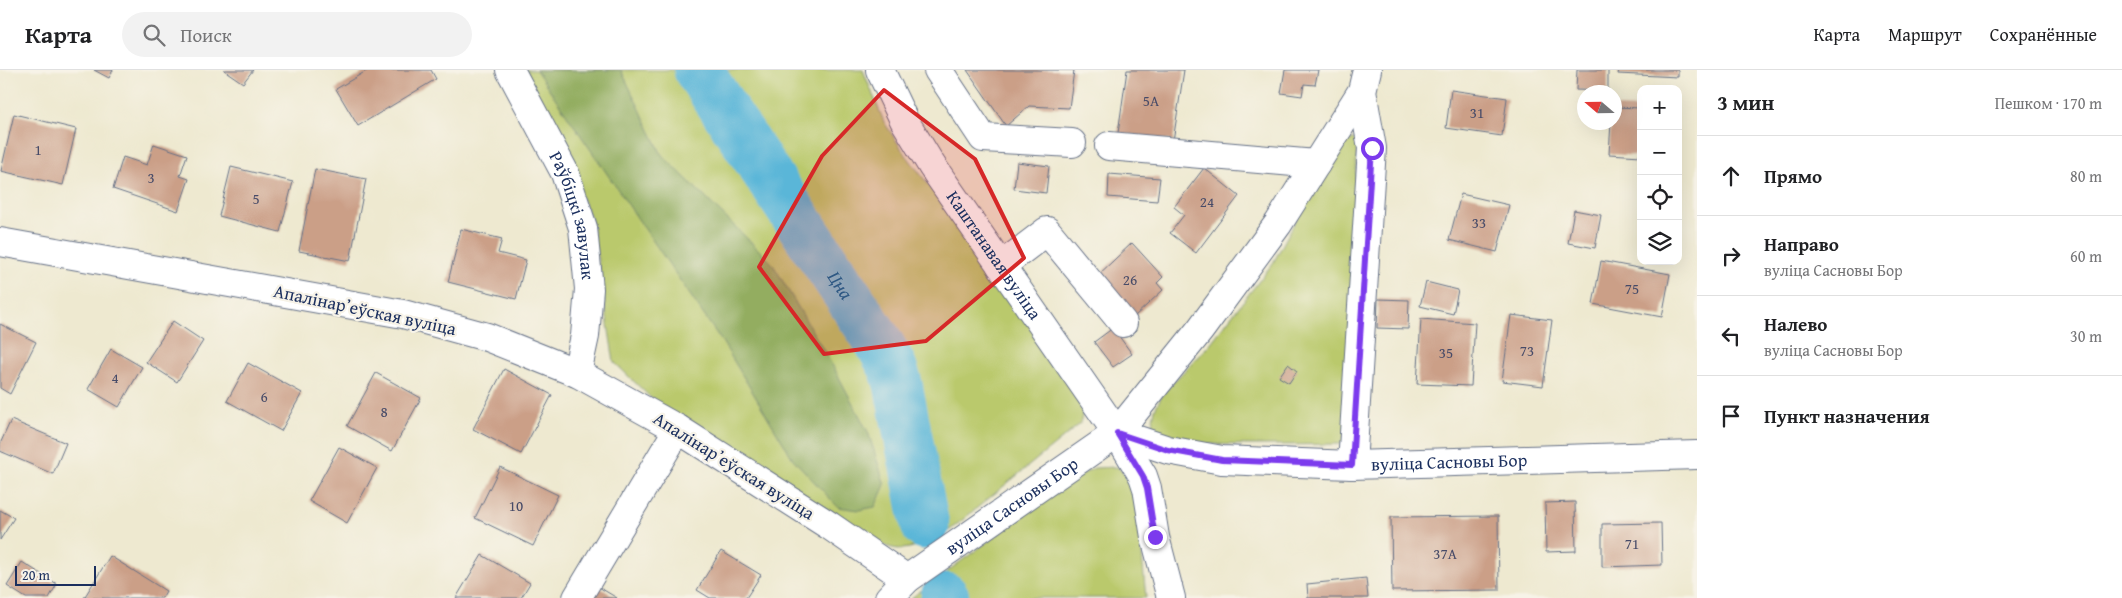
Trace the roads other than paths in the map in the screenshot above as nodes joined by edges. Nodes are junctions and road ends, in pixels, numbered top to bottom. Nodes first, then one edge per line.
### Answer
1 (510, 70) edge
2 (880, 70) edge
3 (938, 70) edge
4 (1364, 81) edge
5 (1072, 143) dead end
6 (1109, 146) dead end
7 (1316, 164) junction
8 (0, 242) edge
9 (1001, 266) junction
10 (1124, 323) dead end
11 (577, 373) junction
12 (678, 429) junction
13 (1117, 433) junction
14 (1697, 455) edge
15 (1352, 465) junction
16 (898, 588) edge
17 (577, 598) edge
18 (1171, 598) edge

1 - 11 street, Раўбіцкі завулак
2 - 9 street, Каштанавая вуліца
3 - 5 street
4 - 7 street, вуліца Сасновы Бор
4 - 15 street
6 - 7 street
7 - 13 street, вуліца Сасновы Бор
8 - 11 street, Апалінарʼеўская вуліца
9 - 10 street
9 - 13 street, Каштанавая вуліца
11 - 12 street, Апалінарʼеўская вуліца
12 - 16 street, Апалінарʼеўская вуліца
12 - 17 street
13 - 15 street, вуліца Сасновы Бор
13 - 16 street, вуліца Сасновы Бор
13 - 18 street
14 - 15 street, вуліца Сасновы Бор

